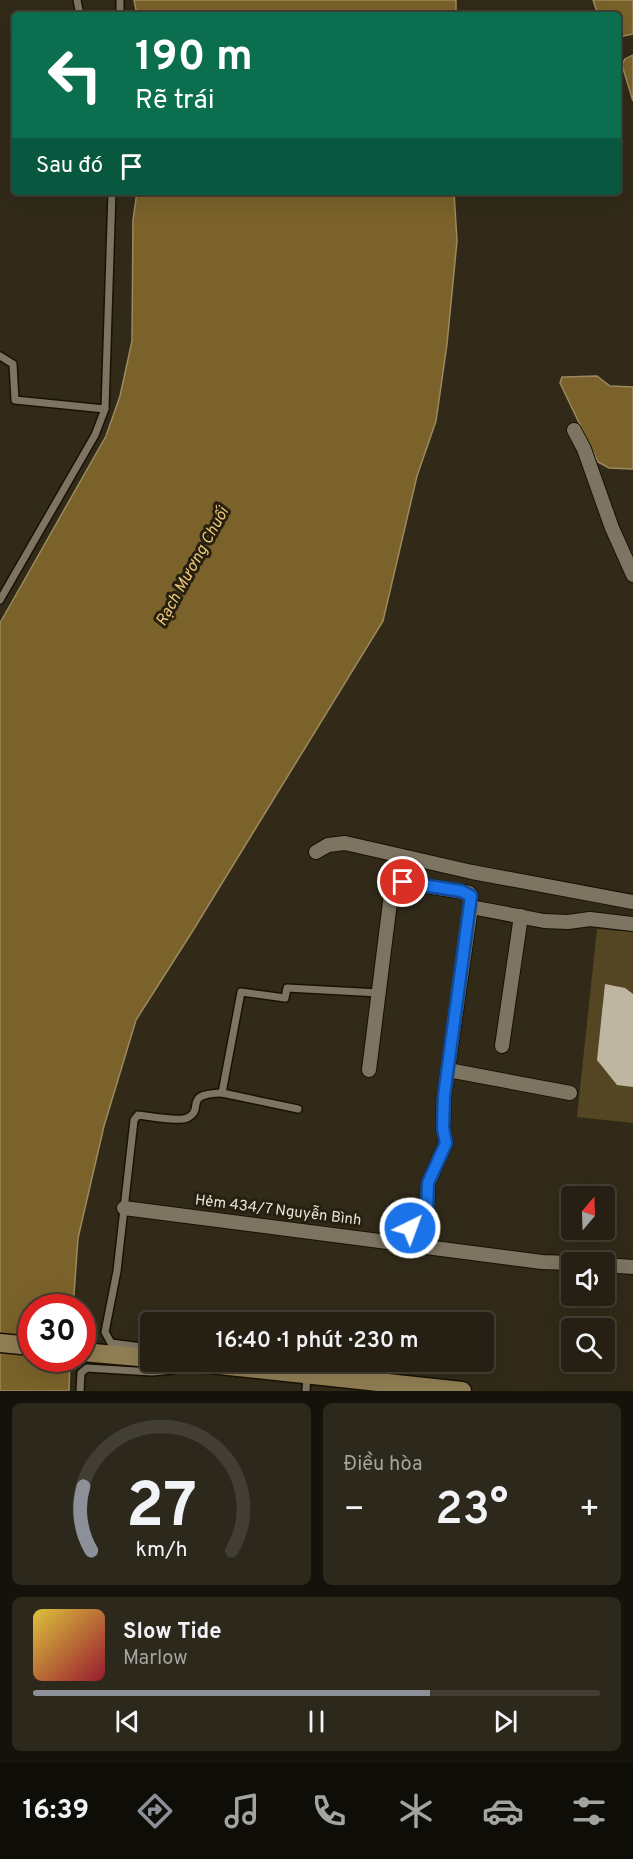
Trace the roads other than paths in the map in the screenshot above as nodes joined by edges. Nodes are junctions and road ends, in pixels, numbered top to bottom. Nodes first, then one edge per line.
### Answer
1 (112, 195) edge
2 (0, 356) edge
3 (105, 409) junction
4 (574, 430) dead end
5 (633, 575) edge
6 (0, 600) edge
7 (316, 852) dead end
8 (633, 902) edge
9 (471, 907) junction
10 (521, 916) junction
11 (633, 924) edge
12 (379, 993) junction
13 (502, 1046) dead end
14 (369, 1070) dead end
15 (448, 1070) junction
16 (222, 1093) junction
17 (570, 1093) dead end
18 (298, 1109) dead end
19 (124, 1208) junction
20 (407, 1245) junction
21 (561, 1263) edge
22 (615, 1266) edge
23 (633, 1267) edge
24 (0, 1343) edge
25 (18, 1345) edge
26 (140, 1346) edge
27 (96, 1353) edge
28 (140, 1357) edge
29 (140, 1371) edge
30 (249, 1372) edge
31 (307, 1382) edge
32 (80, 1391) edge
33 (462, 1391) edge

1 - 3 lane
2 - 3 lane
3 - 6 lane
4 - 5 street
7 - 8 street
9 - 10 street
9 - 12 street
9 - 15 street
10 - 11 street
10 - 13 street
12 - 14 street
12 - 16 lane
15 - 17 street
15 - 20 street
16 - 18 lane
16 - 19 lane
19 - 20 street, Hẻm 434/7 Nguyễn Bình
19 - 26 lane
20 - 21 street, Hẻm 434/7 Nguyễn Bình
22 - 23 street
24 - 25 main road
27 - 28 main road
29 - 32 lane
30 - 31 main road
31 - 33 main road

